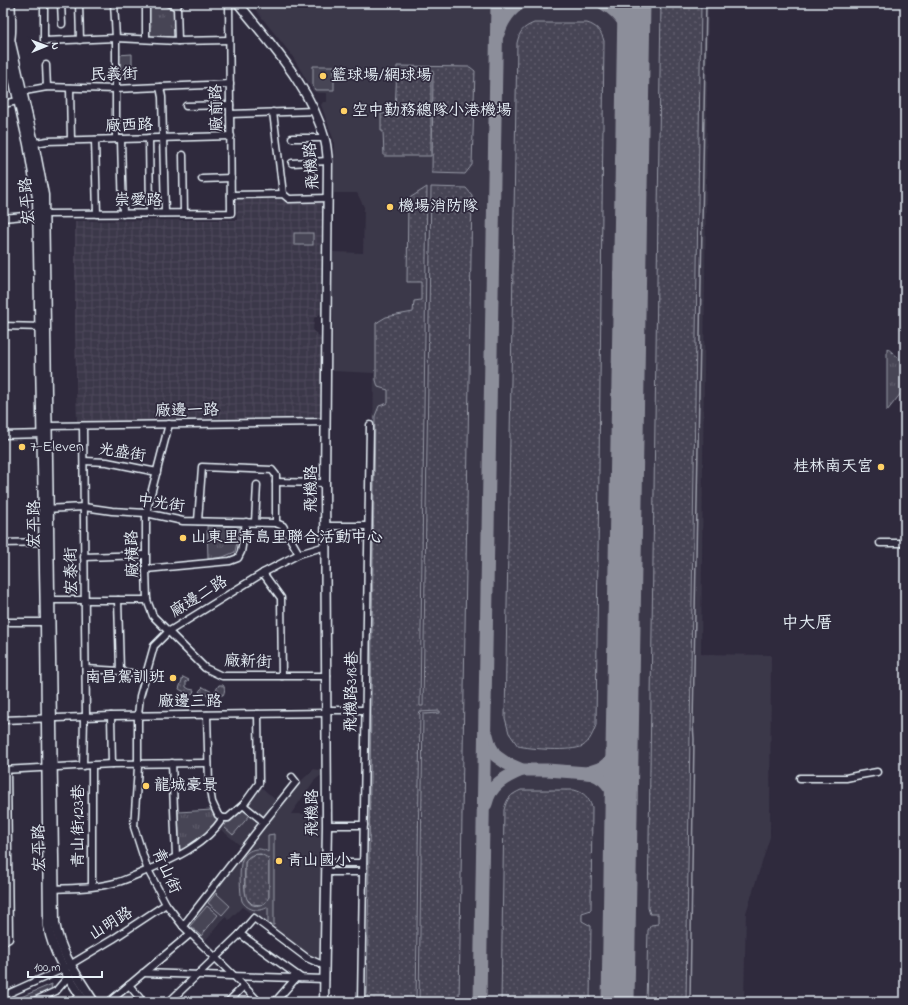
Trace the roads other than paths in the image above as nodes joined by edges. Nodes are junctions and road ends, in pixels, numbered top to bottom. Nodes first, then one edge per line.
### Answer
1 (10, 3) edge
2 (44, 3) edge
3 (61, 3) edge
4 (79, 3) edge
5 (114, 3) edge
6 (146, 3) edge
7 (168, 3) edge
8 (229, 3) edge
9 (238, 3) edge
10 (178, 5) edge
11 (62, 24) dead end
12 (3, 32) edge
13 (116, 38) junction
14 (10, 39) junction
15 (146, 39) junction
16 (80, 40) junction
17 (229, 40) junction
18 (178, 41) junction
19 (4, 51) edge
20 (46, 65) dead end
21 (230, 84) junction
22 (47, 87) junction
23 (160, 87) junction
24 (70, 88) junction
25 (115, 89) junction
26 (20, 91) junction
27 (18, 101) junction
28 (3, 104) edge
29 (230, 105) junction
30 (186, 106) dead end
31 (315, 111) junction
32 (273, 112) junction
33 (230, 114) junction
34 (231, 136) junction
35 (149, 138) junction
36 (163, 138) junction
37 (292, 138) dead end
38 (325, 138) junction
39 (118, 139) junction
40 (71, 140) junction
41 (95, 140) junction
42 (31, 144) junction
43 (183, 155) dead end
44 (328, 161) junction
45 (292, 163) dead end
46 (232, 178) junction
47 (202, 179) dead end
48 (283, 194) junction
49 (231, 195) junction
50 (328, 198) junction
51 (150, 213) junction
52 (165, 213) junction
53 (184, 213) junction
54 (231, 213) joint
55 (41, 214) junction
56 (97, 214) junction
57 (123, 214) junction
58 (3, 218) edge
59 (3, 326) edge
60 (43, 328) junction
61 (326, 422) junction
62 (169, 424) junction
63 (370, 425) dead end
64 (83, 426) junction
65 (46, 431) junction
66 (3, 435) edge
67 (84, 461) junction
68 (157, 472) junction
69 (276, 482) junction
70 (325, 483) junction
71 (256, 485) dead end
72 (84, 507) junction
73 (46, 509) junction
74 (146, 513) junction
75 (198, 521) junction
76 (246, 522) junction
77 (255, 522) junction
78 (276, 523) junction
79 (326, 526) junction
80 (368, 526) junction
81 (46, 542) junction
82 (3, 543) edge
83 (880, 543) dead end
84 (905, 543) edge
85 (326, 546) junction
86 (299, 554) junction
87 (145, 555) junction
88 (84, 557) junction
89 (146, 569) junction
90 (263, 573) junction
91 (50, 600) junction
92 (85, 600) junction
93 (118, 600) junction
94 (148, 600) junction
95 (3, 622) edge
96 (48, 622) junction
97 (168, 632) junction
98 (86, 670) junction
99 (120, 672) junction
100 (146, 676) junction
101 (282, 676) junction
102 (327, 676) junction
103 (365, 710) junction
104 (327, 712) junction
105 (258, 714) junction
106 (138, 715) junction
107 (207, 715) junction
108 (111, 716) junction
109 (85, 717) junction
110 (50, 718) junction
111 (3, 720) edge
112 (172, 763) junction
113 (208, 763) junction
114 (112, 764) junction
115 (138, 764) junction
116 (83, 766) junction
117 (92, 766) junction
118 (50, 768) junction
119 (5, 770) edge
120 (876, 772) dead end
121 (292, 777) dead end
122 (800, 778) dead end
123 (243, 806) junction
124 (223, 818) junction
125 (264, 822) junction
126 (327, 825) junction
127 (364, 825) junction
128 (176, 856) junction
129 (326, 863) junction
130 (363, 863) junction
131 (148, 870) junction
132 (326, 872) junction
133 (363, 872) junction
134 (6, 881) edge
135 (47, 881) junction
136 (92, 886) junction
137 (54, 889) junction
138 (166, 904) junction
139 (183, 926) junction
140 (190, 934) junction
141 (240, 934) junction
142 (3, 942) edge
143 (215, 958) junction
144 (325, 966) junction
145 (66, 967) junction
146 (143, 973) junction
147 (197, 975) junction
148 (234, 976) junction
149 (68, 977) junction
150 (298, 978) junction
151 (325, 979) junction
152 (129, 985) junction
153 (243, 987) junction
154 (3, 996) edge
155 (83, 999) edge
156 (32, 1002) edge
157 (72, 1002) edge
158 (94, 1002) edge
159 (108, 1002) edge
160 (143, 1002) edge
161 (169, 1002) edge
162 (228, 1002) edge
163 (258, 1002) edge
164 (275, 1002) edge
165 (324, 1002) edge
166 (361, 1002) edge

1 - 14 main road
2 - 16 street
3 - 11 street
4 - 16 street
5 - 13 street
6 - 15 street
7 - 10 street
8 - 17 street, 廠前路
9 - 31 street, 飛機路
10 - 18 street
12 - 14 street
13 - 15 street
13 - 16 street
13 - 25 street
14 - 19 main road
14 - 26 street, 宏平路
15 - 18 street
17 - 18 street
17 - 21 street, 廠前路
19 - 26 street, 宏平路
20 - 22 street
21 - 23 street
21 - 29 street, 廠前路
22 - 24 street, 民義街
22 - 26 street, 民義街
23 - 25 street, 民義街
23 - 36 street, 民義街
24 - 25 street, 民義街
24 - 40 street
25 - 39 street
26 - 27 street, 宏平路
26 - 42 street, 宏平路
27 - 28 street
27 - 42 street, 宏平路
29 - 30 street
29 - 33 street, 廠前路
31 - 32 street
31 - 38 street, 飛機路
32 - 33 street
32 - 48 street
33 - 34 street, 廠前路
34 - 36 street, 廠西路
34 - 46 street, 廠前路
35 - 36 street, 廠西路
35 - 39 street, 廠西路
35 - 51 street
36 - 52 street, 民義街
37 - 38 street
38 - 44 street, 飛機路
39 - 41 street, 廠西路
39 - 57 street
40 - 41 street, 廠西路
40 - 42 street, 廠西路
41 - 56 street
42 - 55 street, 宏平路
43 - 53 street
44 - 45 street
44 - 50 street, 飛機路
46 - 47 street
46 - 49 street, 廠前路
48 - 49 street
48 - 50 street
49 - 54 street, 廠前路
50 - 61 street, 飛機路
51 - 52 street, 崇愛路
51 - 57 street, 崇愛路
52 - 53 street, 崇愛路
53 - 54 street, 崇愛路
55 - 56 street, 崇愛路
55 - 58 street, 崇愛路
55 - 60 street, 宏平路
56 - 57 street, 崇愛路
59 - 60 street
60 - 65 street, 宏平路
61 - 62 street, 廠邊一路
61 - 70 street, 飛機路
62 - 64 street, 廠邊一路
62 - 68 street, 廠橫路
63 - 80 street, 飛機路318巷
64 - 65 street, 廠邊一路
64 - 67 street, 宏泰街
65 - 66 street, 廠邊一路
65 - 73 street, 宏平路
67 - 68 street, 光盛街
67 - 72 street, 宏泰街
68 - 74 street, 廠橫路
69 - 70 street
69 - 75 street
69 - 78 street
70 - 79 street, 飛機路
71 - 77 street
72 - 73 street, 中光街
72 - 74 street, 中光街
72 - 88 street, 宏泰街
73 - 81 street, 宏平路
74 - 75 street, 中光街
74 - 87 street, 廠橫路
75 - 76 street, 中光街
76 - 77 street, 中光街
76 - 89 street
77 - 78 street, 中光街
78 - 86 street
79 - 80 street
79 - 85 street, 飛機路
80 - 103 street, 飛機路318巷
81 - 82 street
81 - 91 street, 宏平路
81 - 96 street, 宏平路
83 - 84 street
85 - 86 street, 廠邊二路
85 - 102 street, 飛機路
86 - 90 street, 廠邊二路
87 - 88 street
87 - 89 street, 廠橫路
88 - 92 street, 宏泰街
89 - 94 street, 廠橫路
90 - 97 street, 廠邊二路
90 - 101 street, 廠新街
91 - 92 street
91 - 96 street, 宏平路
92 - 93 street
92 - 98 street, 宏泰街
93 - 94 street
93 - 99 street
94 - 97 street, 廠橫路
95 - 96 street
96 - 110 street, 宏平路
97 - 100 street, 廠邊二路
97 - 101 street, 廠新街
98 - 99 street
98 - 109 street, 宏泰街
99 - 100 street
100 - 106 street, 廠邊二路
101 - 102 street
102 - 104 street, 飛機路
103 - 104 street, 廠邊三路
103 - 127 street, 飛機路318巷
104 - 105 street, 廠邊三路
104 - 126 street, 飛機路
105 - 107 street, 廠邊三路
105 - 123 street
106 - 107 street, 廠邊三路
106 - 108 street, 廠邊三路
106 - 115 street, 青山街
107 - 113 street
108 - 109 street, 廠邊三路
108 - 114 street
109 - 110 street, 廠邊三路
109 - 116 street, 宏泰街
110 - 111 street, 廠邊三路
110 - 118 street, 宏平路
112 - 113 street, 青山街123巷
112 - 115 street, 青山街123巷
112 - 128 street
113 - 124 street
114 - 115 street, 青山街123巷
114 - 117 street, 青山街123巷
115 - 131 street, 青山街
116 - 117 street, 青山街123巷
116 - 118 street, 青山街123巷
117 - 136 street, 青山街123巷
118 - 119 street, 青山街123巷
118 - 135 street, 宏平路
118 - 137 street, 宏平路
119 - 134 street
120 - 122 street
121 - 125 street
123 - 124 street
123 - 125 street
124 - 128 street
125 - 139 street
126 - 127 street
126 - 129 street, 飛機路
127 - 130 street, 飛機路318巷
128 - 131 street
129 - 130 street
129 - 132 street, 飛機路
130 - 133 street, 飛機路318巷
131 - 136 street
131 - 138 street, 青山街
132 - 133 street
132 - 144 street, 飛機路
133 - 166 street, 飛機路318巷
134 - 142 street
135 - 137 street
135 - 145 street, 宏平路
136 - 137 street
137 - 145 street, 宏平路
138 - 139 street, 青山街
138 - 145 street, 山明路
139 - 140 street, 青山街
140 - 143 street, 青山街
140 - 146 street
141 - 143 street
141 - 144 street
141 - 150 street
143 - 147 street
143 - 148 street, 青山街
144 - 151 street, 飛機路
145 - 149 street, 宏平路
145 - 154 street, 山明路
145 - 158 street, 宏平路
146 - 147 street
146 - 152 street
147 - 148 street
147 - 161 street
148 - 150 street
148 - 153 street, 青山街
149 - 155 street, 宏平路
149 - 156 street
150 - 151 street
150 - 164 street
151 - 165 street, 飛機路
152 - 159 street
152 - 160 street
153 - 162 street
153 - 163 street, 青山街
155 - 157 street

